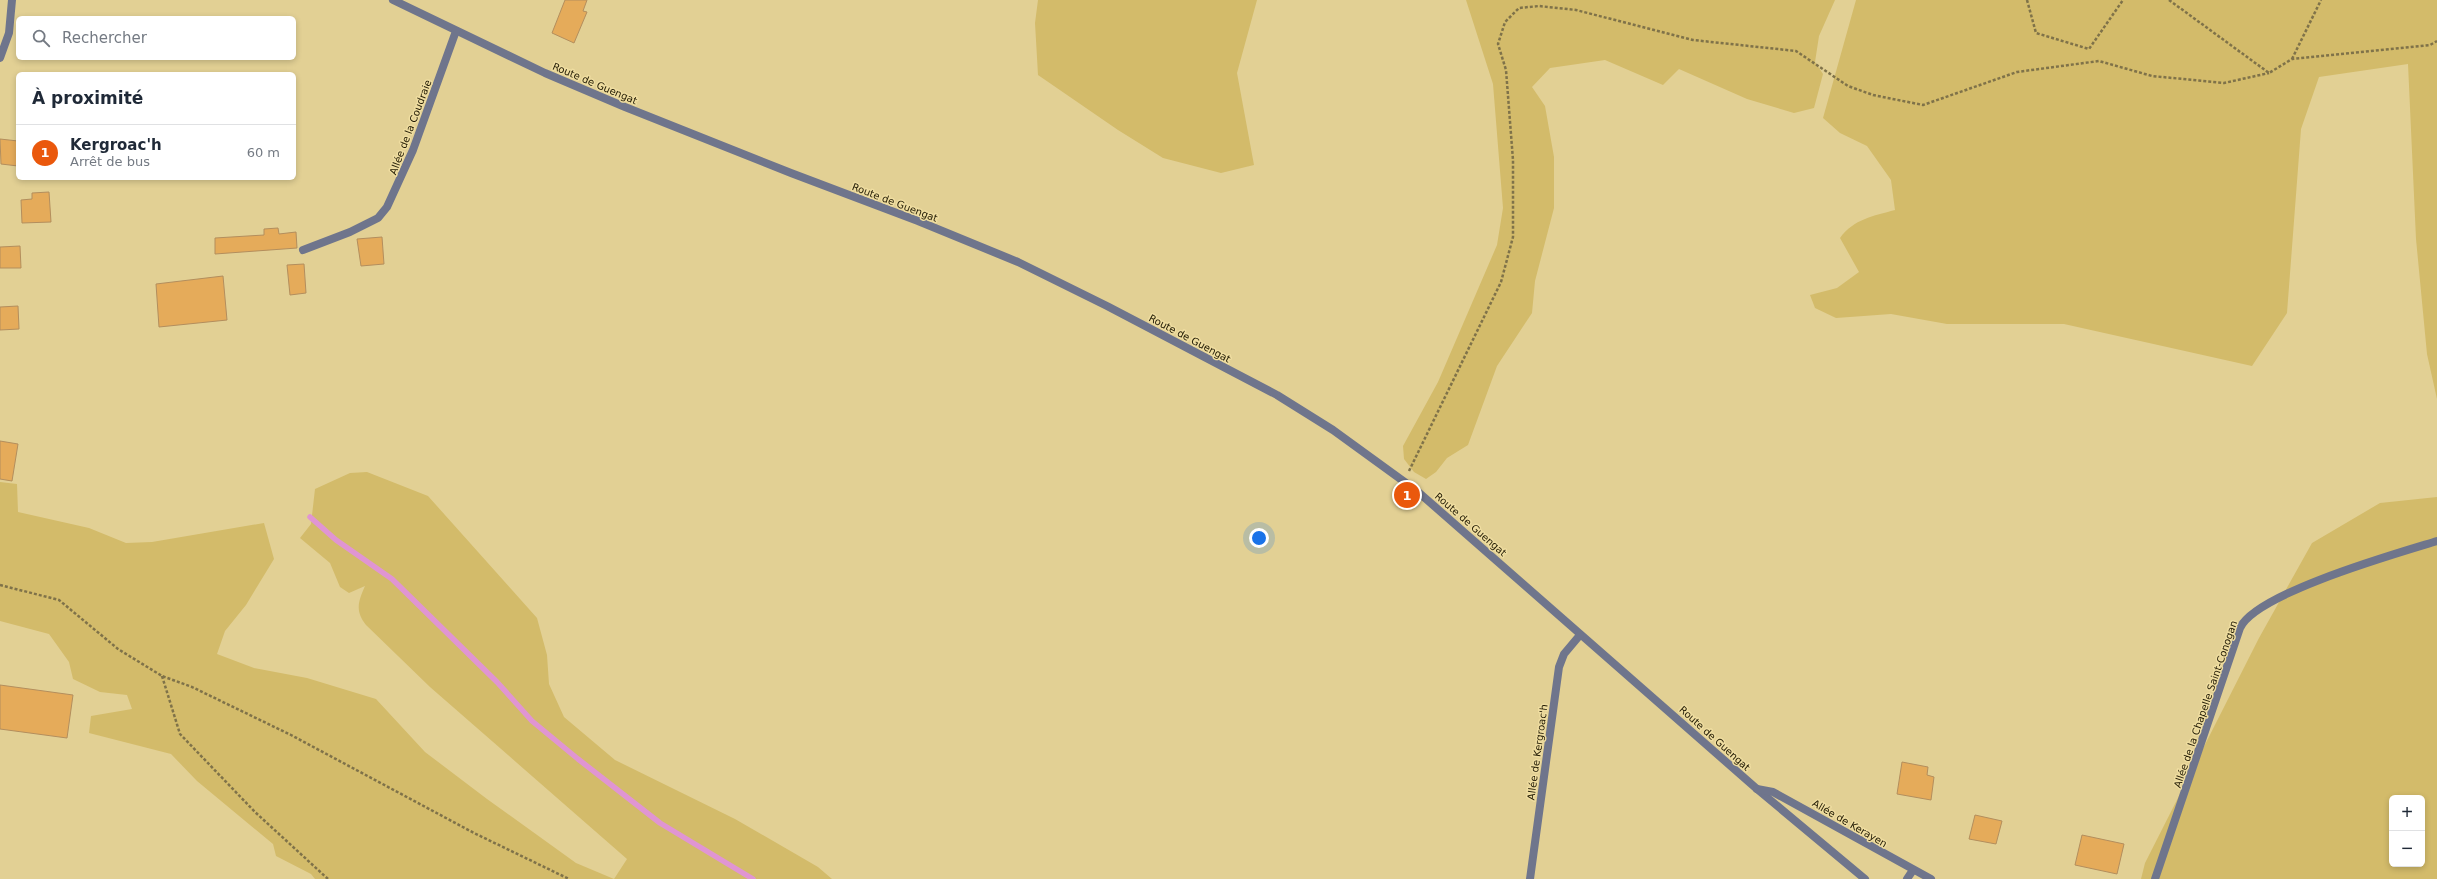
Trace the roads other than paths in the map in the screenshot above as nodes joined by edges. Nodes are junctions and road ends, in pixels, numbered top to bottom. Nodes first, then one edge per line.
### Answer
1 (12, 0) edge
2 (393, 0) edge
3 (456, 31) junction
4 (0, 58) edge
5 (303, 250) dead end
6 (2437, 541) edge
7 (1580, 635) junction
8 (1757, 789) junction
9 (1913, 870) junction
10 (1530, 879) edge
11 (1865, 879) edge
12 (1907, 879) edge
13 (1931, 879) edge
14 (2155, 879) edge

1 - 4 street
2 - 3 street, Route de Guengat
3 - 5 street, Allée de la Coudraie
3 - 7 street, Route de Guengat
6 - 14 street, Allée de la Chapelle Saint-Conogan
7 - 8 street, Route de Guengat
7 - 10 street, Allée de Kergroac'h
8 - 9 street, Allée de Kerayen
8 - 11 street, Route de Guengat
9 - 12 street
9 - 13 street, Allée de Kerayen

